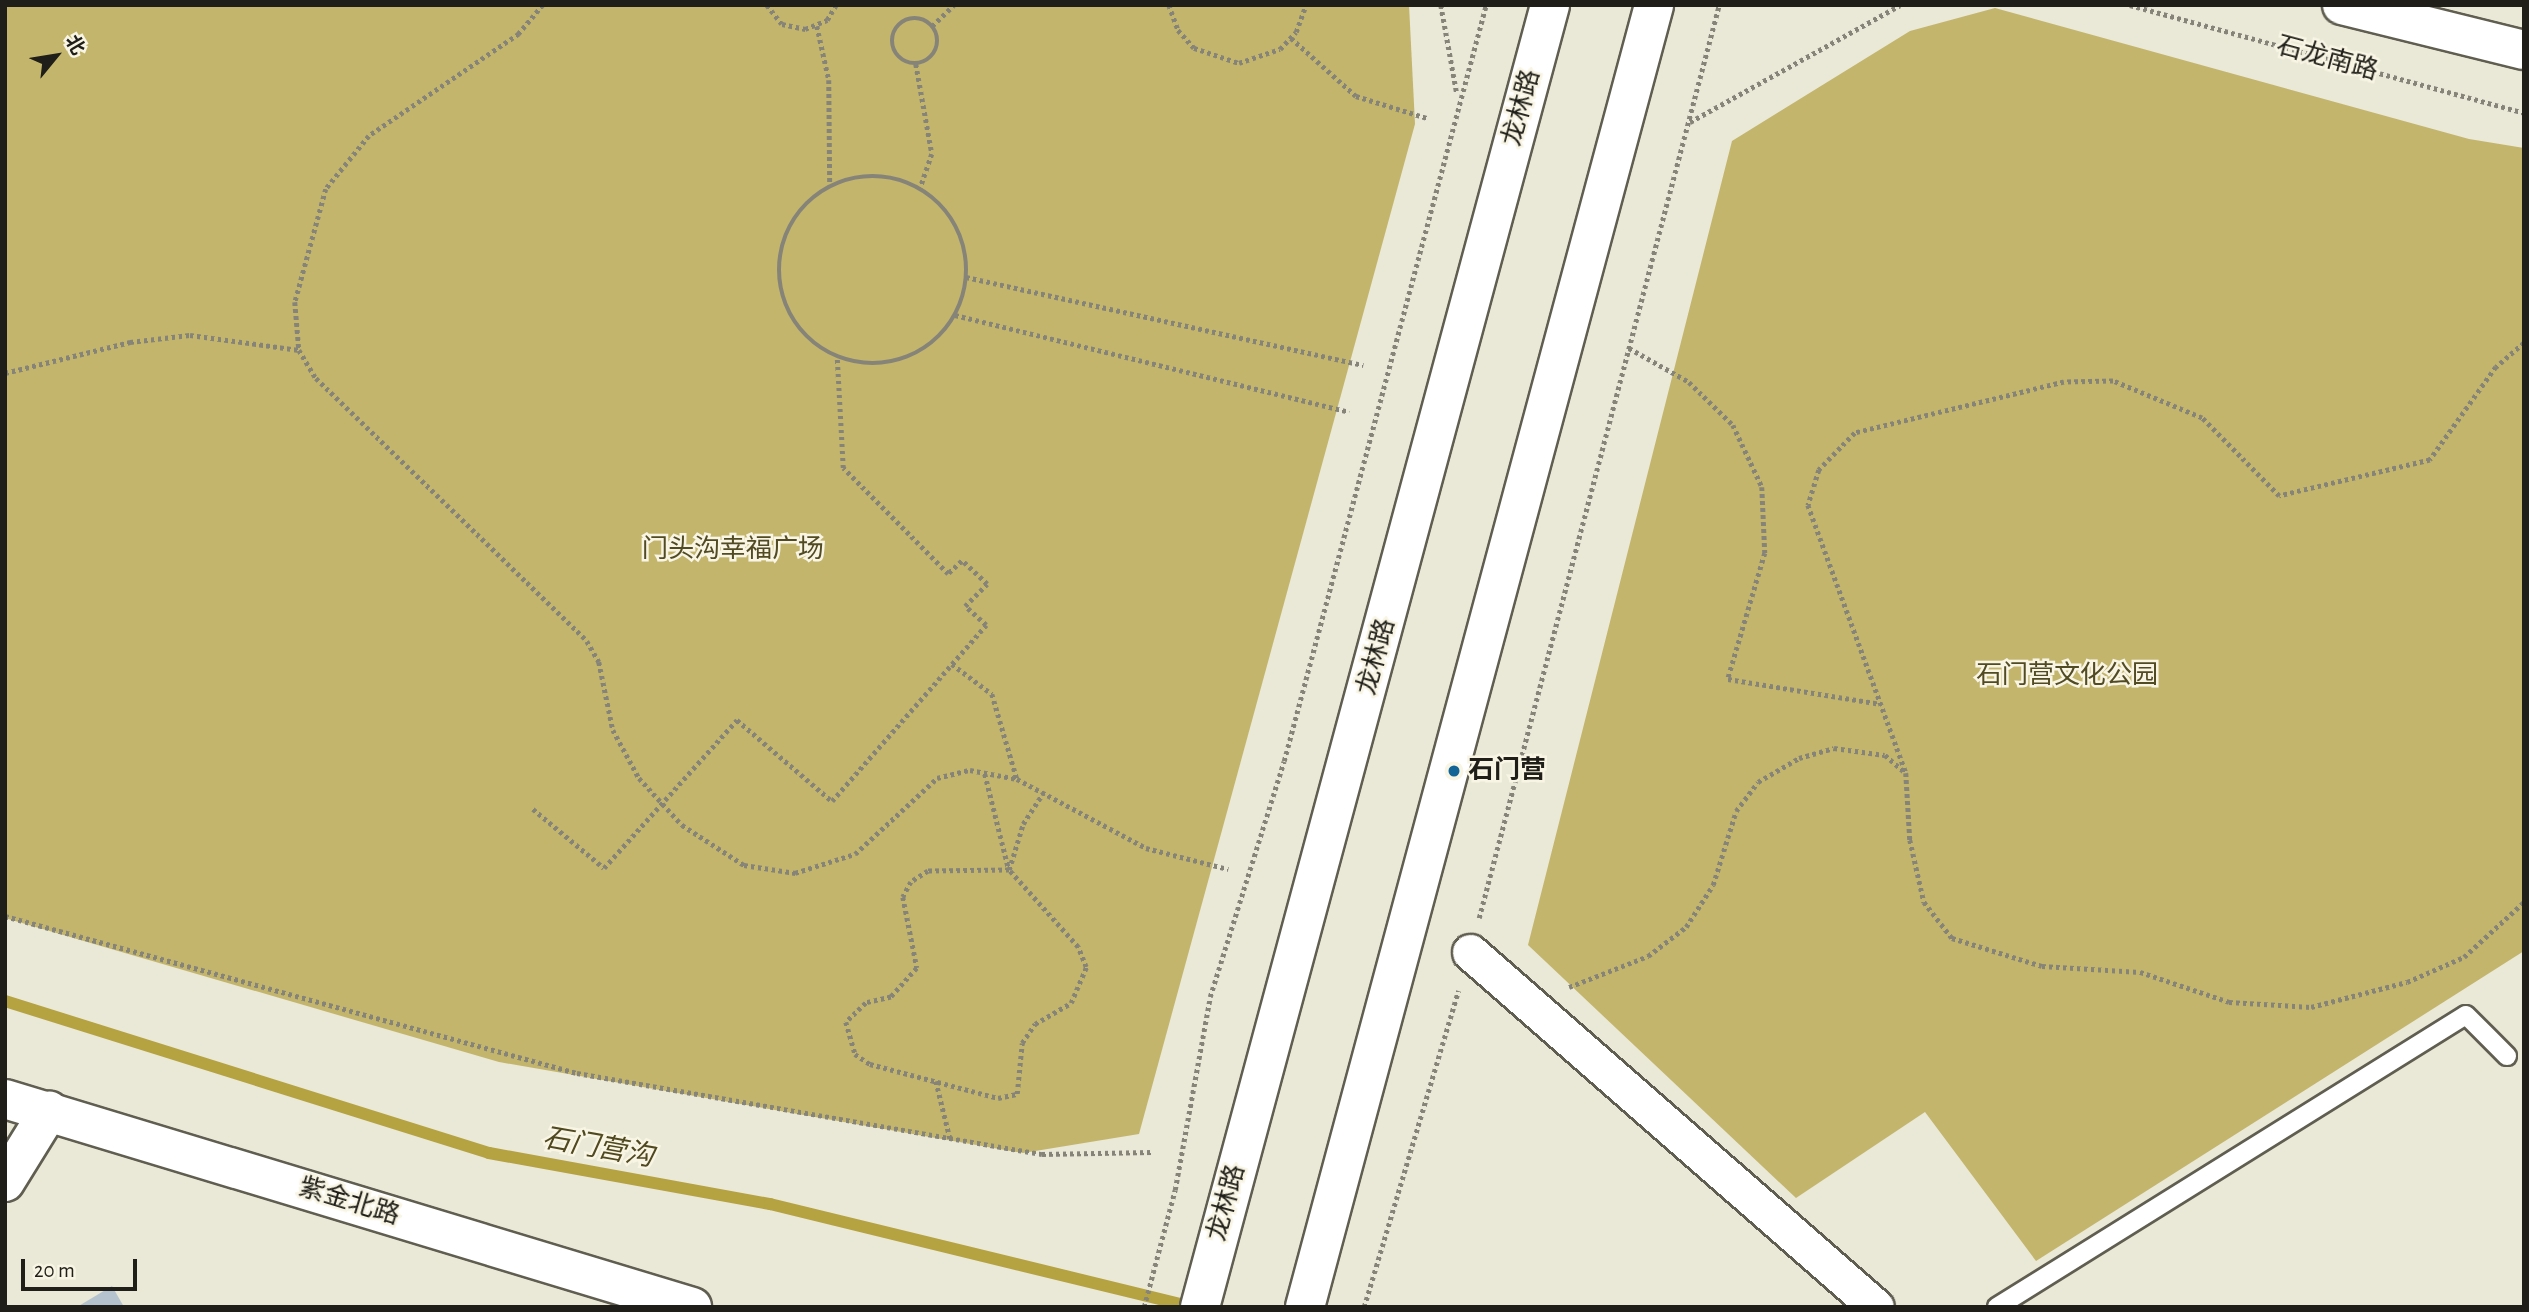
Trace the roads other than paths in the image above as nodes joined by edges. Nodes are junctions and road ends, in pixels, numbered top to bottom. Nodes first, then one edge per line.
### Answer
1 (1550, 5) edge
2 (1654, 5) edge
3 (2342, 5) edge
4 (2524, 50) edge
5 (1470, 952) road end
6 (2507, 1056) dead end
7 (5, 1099) edge
8 (49, 1111) junction
9 (5, 1182) edge
10 (692, 1307) edge
11 (1200, 1307) edge
12 (1305, 1307) edge
13 (1877, 1307) edge
14 (1997, 1307) edge

1 - 11 main road, 龙林路
2 - 12 main road
3 - 4 main road
5 - 13 street
6 - 14 lane
7 - 8 main road, 紫金北路
8 - 9 main road
8 - 10 main road, 紫金北路

